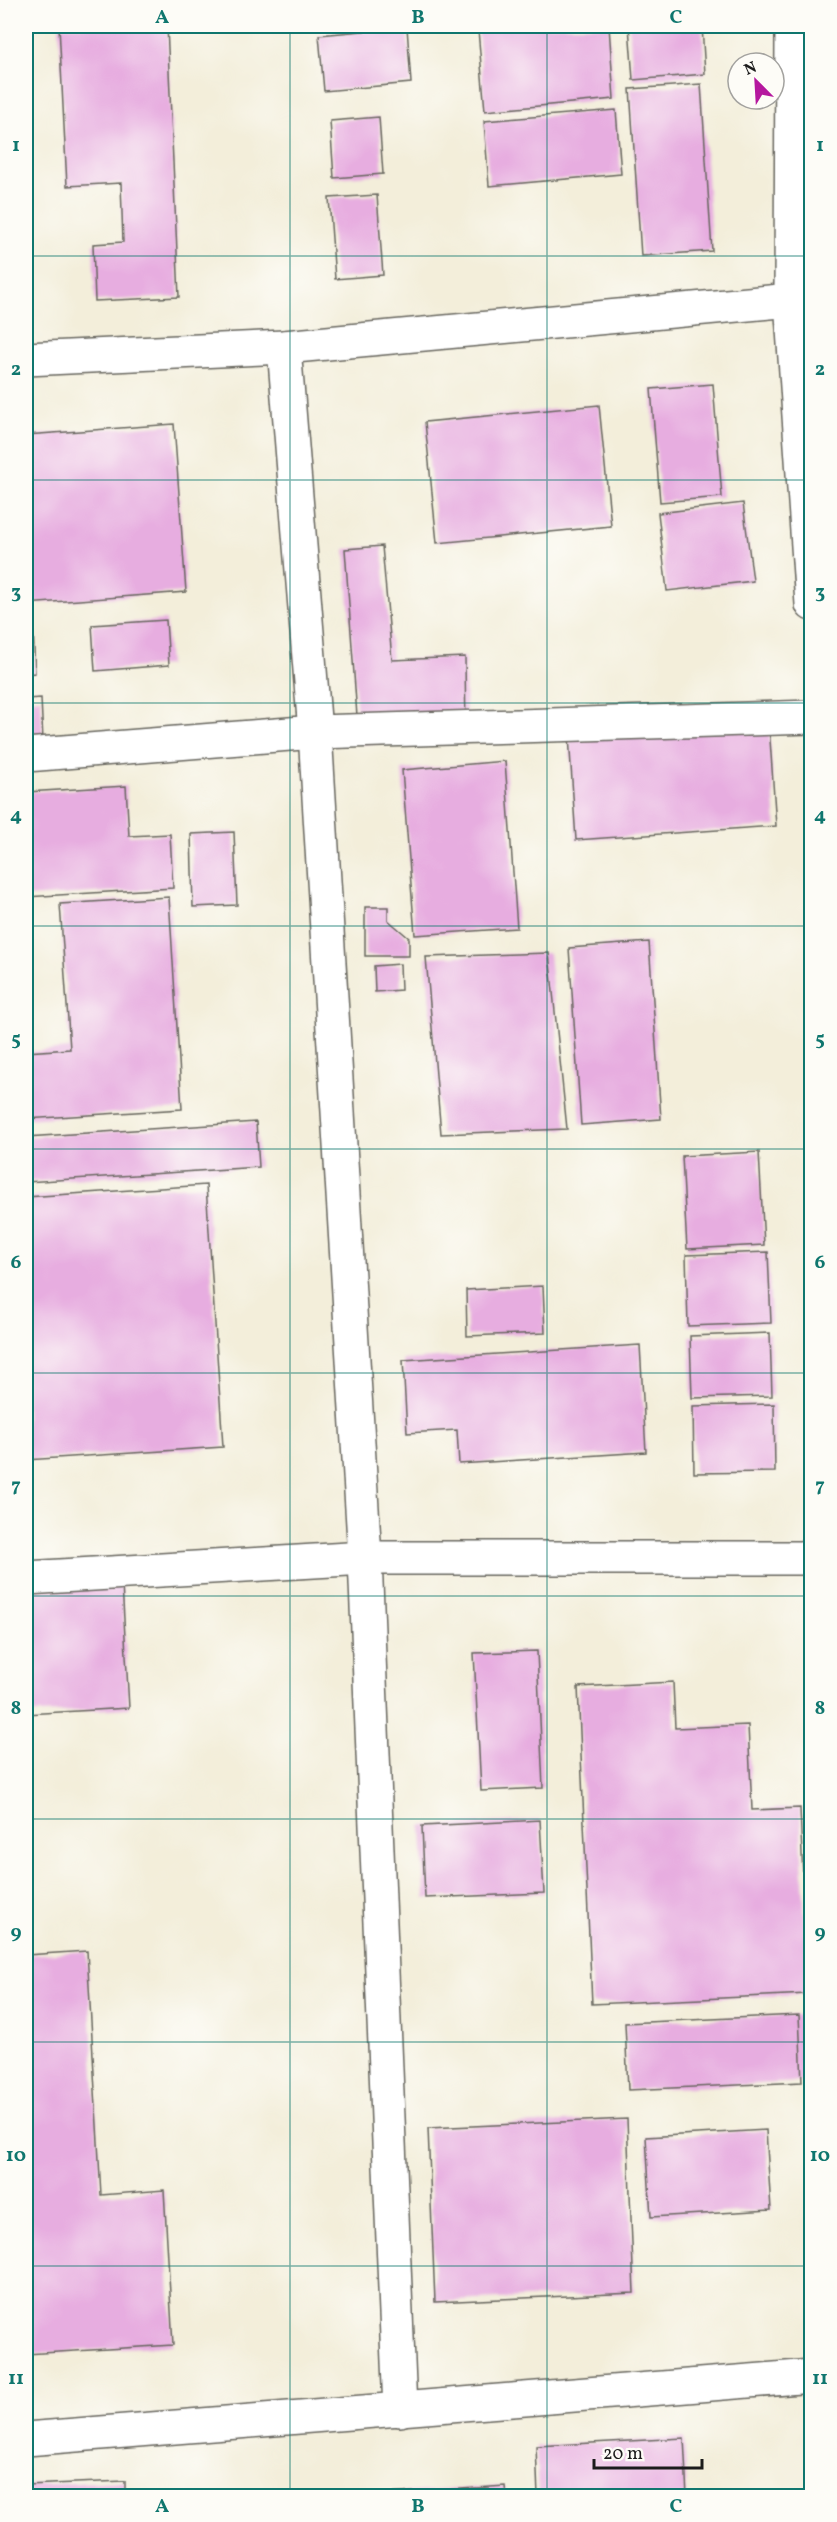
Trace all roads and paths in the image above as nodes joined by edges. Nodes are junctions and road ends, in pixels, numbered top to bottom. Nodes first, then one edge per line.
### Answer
1 (792, 26) edge
2 (791, 300) junction
3 (284, 347) junction
4 (26, 359) edge
5 (812, 604) edge
6 (812, 717) edge
7 (315, 732) junction
8 (26, 755) edge
9 (364, 1558) junction
10 (812, 1558) edge
11 (26, 1578) edge
12 (812, 2376) edge
13 (400, 2410) junction
14 (26, 2439) edge

1 - 2 street
2 - 3 street
2 - 5 street
3 - 4 street
3 - 7 street
6 - 7 street
7 - 8 street
7 - 9 street
9 - 10 street
9 - 11 street
9 - 13 street
12 - 13 street
13 - 14 street

